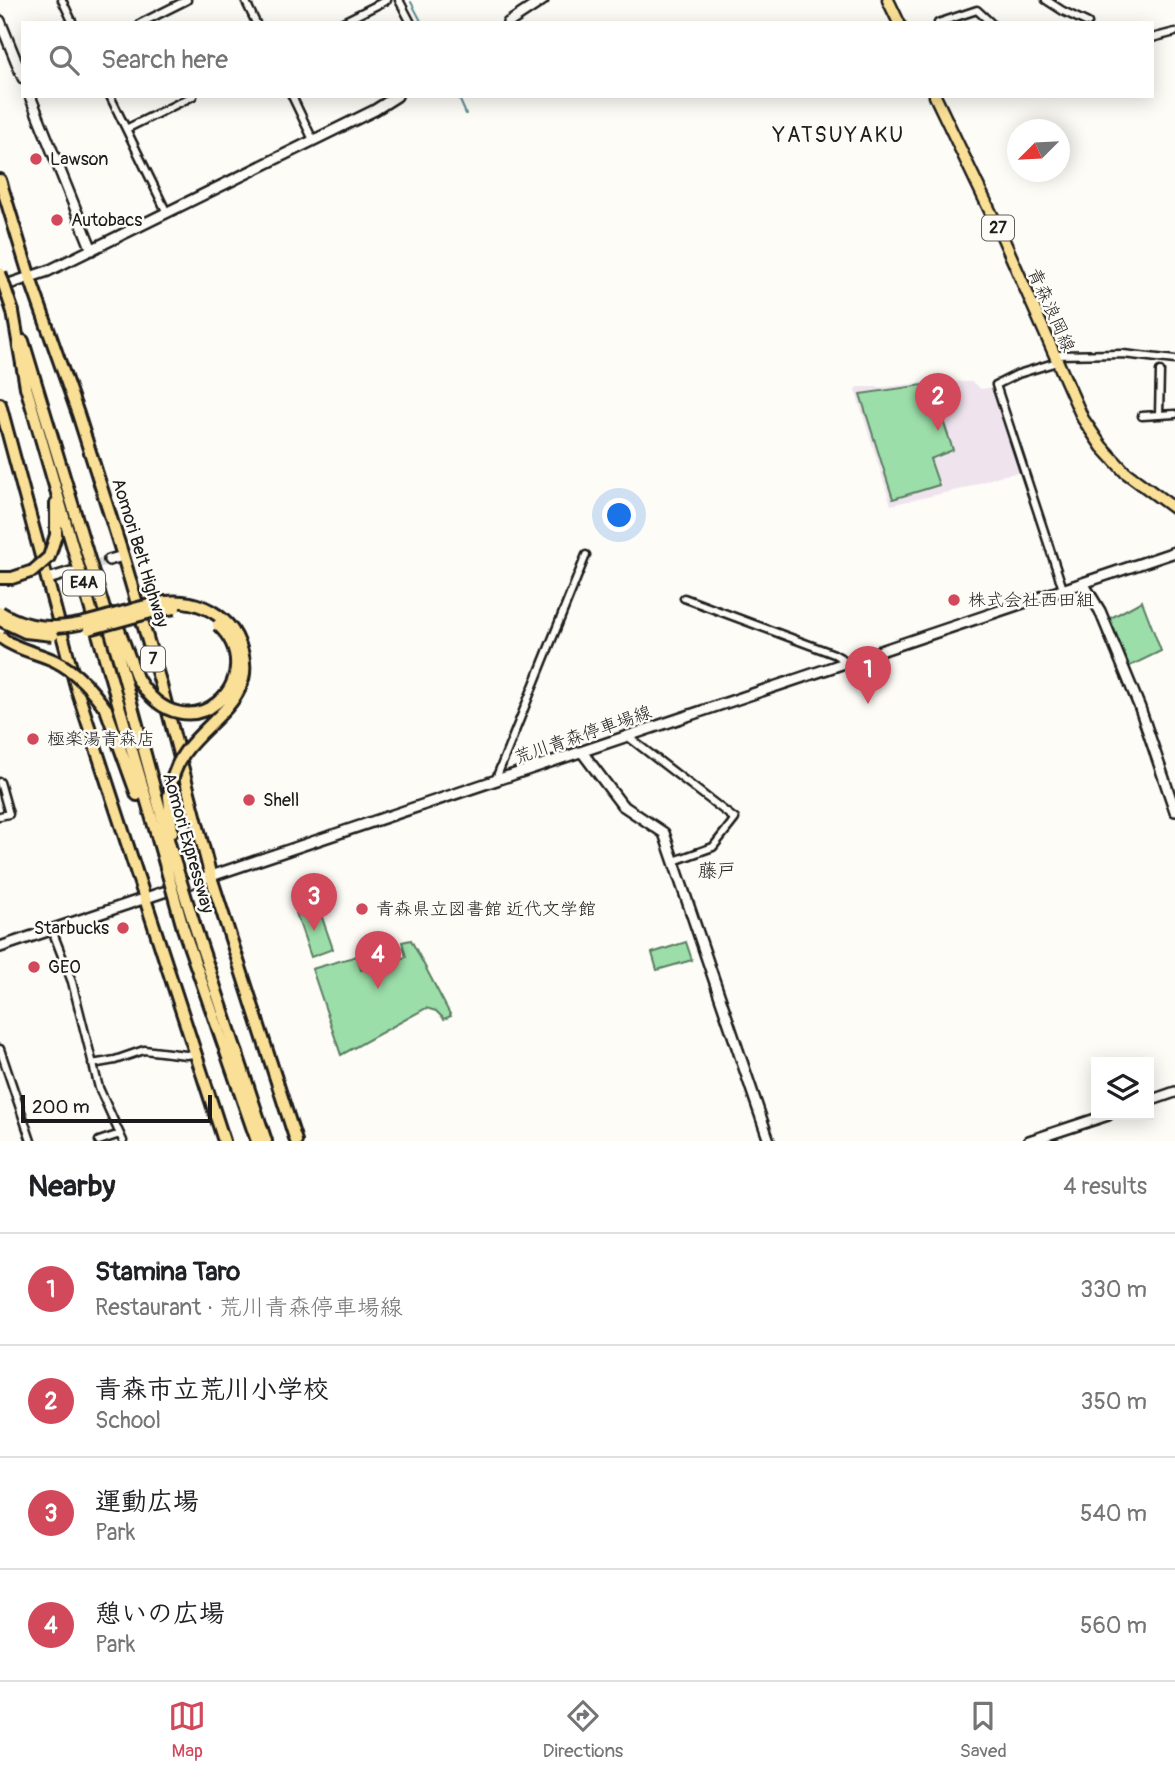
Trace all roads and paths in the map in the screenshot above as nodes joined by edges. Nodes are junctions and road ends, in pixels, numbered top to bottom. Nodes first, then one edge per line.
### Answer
1 (62, 0) edge
2 (187, 0) edge
3 (244, 0) edge
4 (387, 0) edge
5 (399, 0) edge
6 (543, 0) edge
7 (888, 0) edge
8 (1046, 0) edge
9 (0, 21) edge
10 (72, 21) edge
11 (145, 21) edge
12 (255, 21) edge
13 (345, 21) edge
14 (410, 21) edge
15 (511, 21) edge
16 (898, 21) edge
17 (944, 21) edge
18 (990, 21) edge
19 (1083, 21) edge
20 (1175, 32) edge
21 (1154, 37) edge
22 (21, 73) edge
23 (31, 98) edge
24 (111, 98) edge
25 (189, 98) edge
26 (293, 98) edge
27 (393, 98) edge
28 (936, 98) edge
29 (126, 129) junction
30 (313, 140) junction
31 (0, 180) edge
32 (167, 213) junction
33 (92, 250) junction
34 (0, 273) edge
35 (30, 278) junction
36 (0, 287) edge
37 (13, 312) junction
38 (1056, 359) junction
39 (1175, 360) edge
40 (1160, 371) dead end
41 (0, 404) edge
42 (1175, 414) edge
43 (1159, 415) junction
44 (1142, 416) dead end
45 (55, 481) junction
46 (67, 482) junction
47 (1175, 509) edge
48 (1175, 552) edge
49 (586, 555) dead end
50 (123, 556) junction
51 (109, 560) tunnel mouth
52 (71, 572) tunnel mouth
53 (0, 578) edge
54 (48, 579) junction
55 (1083, 583) junction
56 (1063, 589) junction
57 (684, 598) dead end
58 (0, 612) edge
59 (0, 621) edge
60 (0, 637) edge
61 (848, 662) junction
62 (627, 736) junction
63 (582, 752) junction
64 (495, 780) junction
65 (0, 782) edge
66 (1175, 811) edge
67 (0, 816) edge
68 (166, 852) junction
69 (674, 861) junction
70 (211, 877) junction
71 (145, 899) junction
72 (185, 924) junction
73 (52, 930) junction
74 (0, 947) edge
75 (0, 1049) edge
76 (194, 1054) junction
77 (92, 1064) junction
78 (3, 1068) edge
79 (1175, 1092) edge
80 (1154, 1099) edge
81 (1093, 1120) edge
82 (121, 1138) edge
83 (31, 1141) edge
84 (99, 1141) edge
85 (224, 1141) edge
86 (257, 1141) edge
87 (265, 1141) edge
88 (296, 1141) edge
89 (769, 1141) edge
90 (1029, 1141) edge

1 - 10 street
2 - 11 street
3 - 12 street
4 - 13 street
5 - 14 street
6 - 15 street
7 - 16 main road
8 - 19 street
9 - 22 street
17 - 18 street
20 - 21 street
23 - 33 street
24 - 29 street
25 - 29 street
26 - 30 street
27 - 30 street
28 - 38 main road, 青森浪岡線 / 27
29 - 32 street
30 - 32 street
31 - 35 highway, Aomori Belt Highway / 7
32 - 33 street
33 - 35 street
34 - 37 highway, Aomori Expressway / E4A, bridge
35 - 36 street
35 - 50 highway, Aomori Belt Highway / 7
37 - 45 highway, Aomori Expressway / E4A
37 - 46 highway, Aomori Expressway / E4A
38 - 39 street
38 - 47 main road, 青森浪岡線 / 27
38 - 56 street
40 - 43 street
41 - 54 highway
42 - 43 street
43 - 44 street
45 - 53 highway, bridge
45 - 68 highway, Aomori Expressway / E4A
46 - 59 highway, bridge
46 - 68 highway, Aomori Expressway / E4A
48 - 55 street, 荒川青森停車場線
49 - 64 street
50 - 51 street
50 - 70 highway, Aomori Belt Highway / 7
52 - 54 street
54 - 71 highway
55 - 56 street, 荒川青森停車場線
55 - 66 street
56 - 61 street, 荒川青森停車場線
57 - 61 street
58 - 68 highway, bridge
60 - 68 highway, bridge
61 - 62 street, 荒川青森停車場線
62 - 63 street, 荒川青森停車場線
62 - 69 street
63 - 64 street, 荒川青森停車場線
63 - 69 street
64 - 70 street, 荒川青森停車場線
65 - 67 street
68 - 72 highway, Aomori Expressway / E4A, bridge
68 - 72 highway, Aomori Expressway / E4A, bridge
69 - 89 street
70 - 71 street, 荒川青森停車場線
70 - 88 highway, Aomori Belt Highway / 7
71 - 73 street, 荒川青森停車場線
71 - 76 highway
72 - 86 highway, Aomori Expressway / E4A
72 - 87 highway, Aomori Expressway / E4A
73 - 74 street, 荒川青森停車場線
73 - 77 street
75 - 78 street
76 - 77 street
76 - 85 highway
77 - 82 street
78 - 83 street
79 - 80 street
81 - 90 street
82 - 84 street

